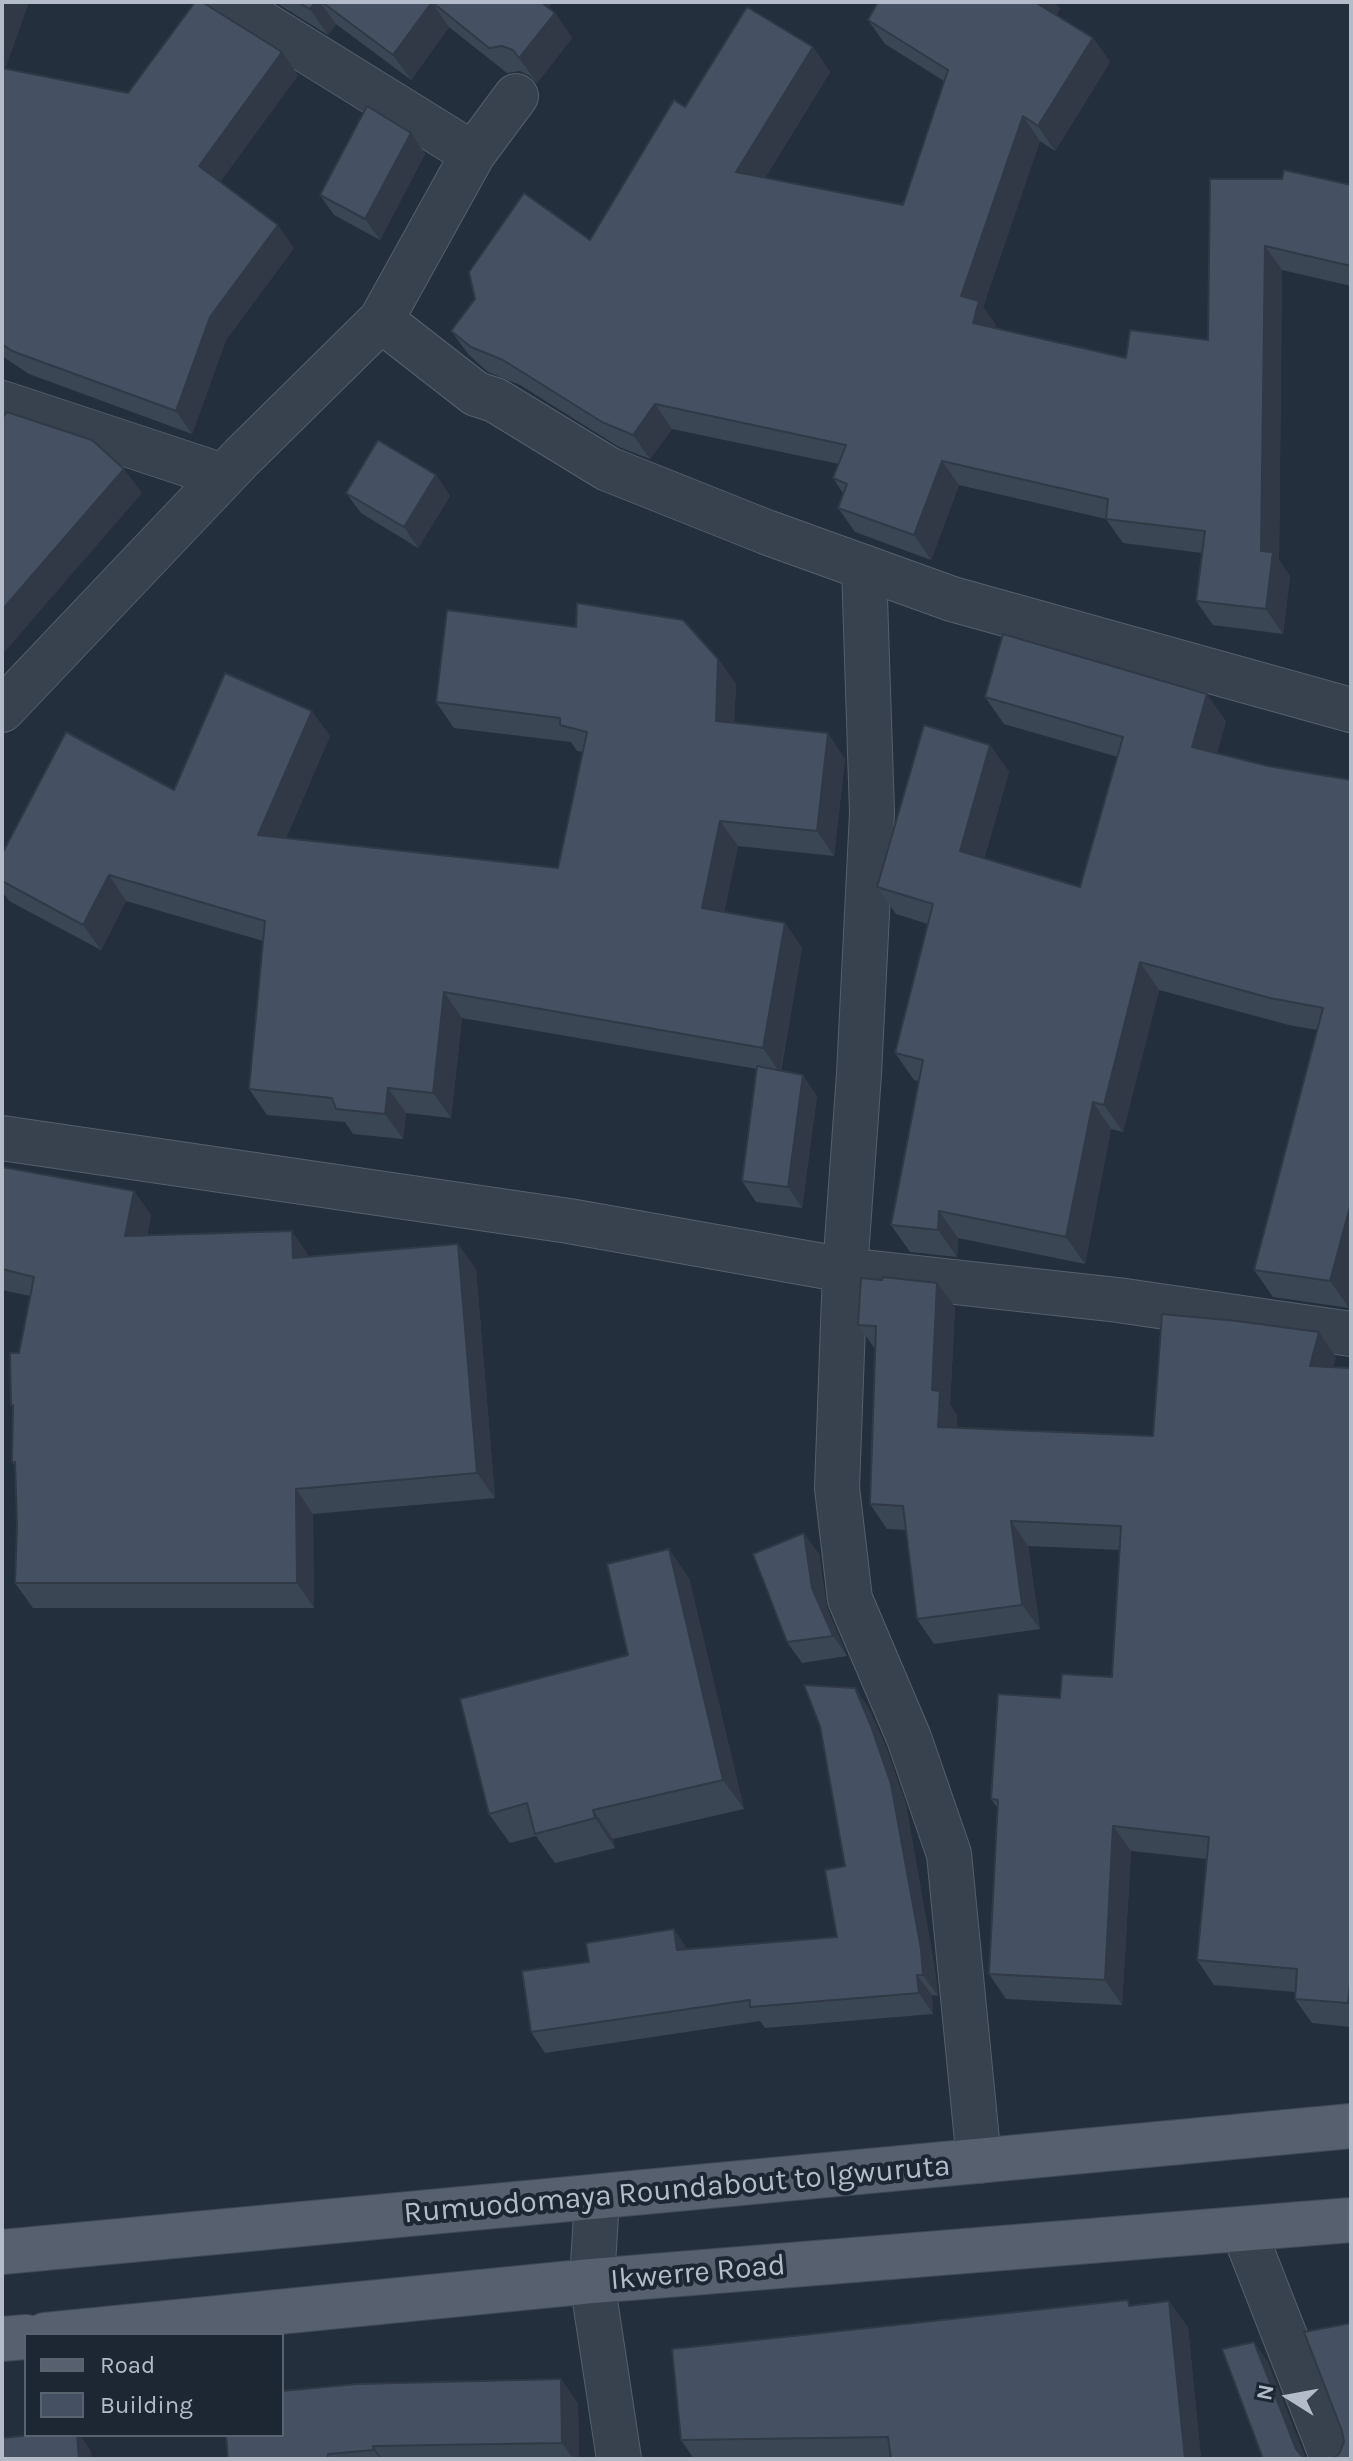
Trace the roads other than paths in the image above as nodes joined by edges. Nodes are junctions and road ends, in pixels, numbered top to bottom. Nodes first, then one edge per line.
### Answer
1 (228, 2) edge
2 (516, 96) dead end
3 (473, 154) junction
4 (381, 320) junction
5 (2, 403) edge
6 (223, 476) junction
7 (864, 567) junction
8 (2, 710) edge
9 (1351, 710) edge
10 (2, 1138) edge
11 (845, 1270) junction
12 (1351, 1334) edge
13 (1351, 2126) edge
14 (979, 2161) junction
15 (597, 2198) junction
16 (1351, 2220) edge
17 (1243, 2229) junction
18 (2, 2252) edge
19 (592, 2281) junction
20 (65, 2333) edge
21 (24, 2337) edge
22 (2, 2339) edge
23 (619, 2459) edge
24 (1333, 2459) edge

1 - 3 street
2 - 3 street
3 - 4 street
4 - 6 street
4 - 7 street
5 - 6 street
6 - 8 street
7 - 9 street
7 - 11 street
10 - 11 street
11 - 12 street
11 - 14 street
13 - 14 main road, Rumuodomaya Roundabout to Igwuruta
14 - 15 main road, Rumuodomaya Roundabout to Igwuruta
15 - 18 main road, Rumuodomaya Roundabout to Igwuruta
15 - 19 street
16 - 17 main road, Ikwerre Road
17 - 19 main road, Ikwerre Road
17 - 24 street
19 - 20 main road, Ikwerre Road
19 - 23 street
21 - 22 main road

